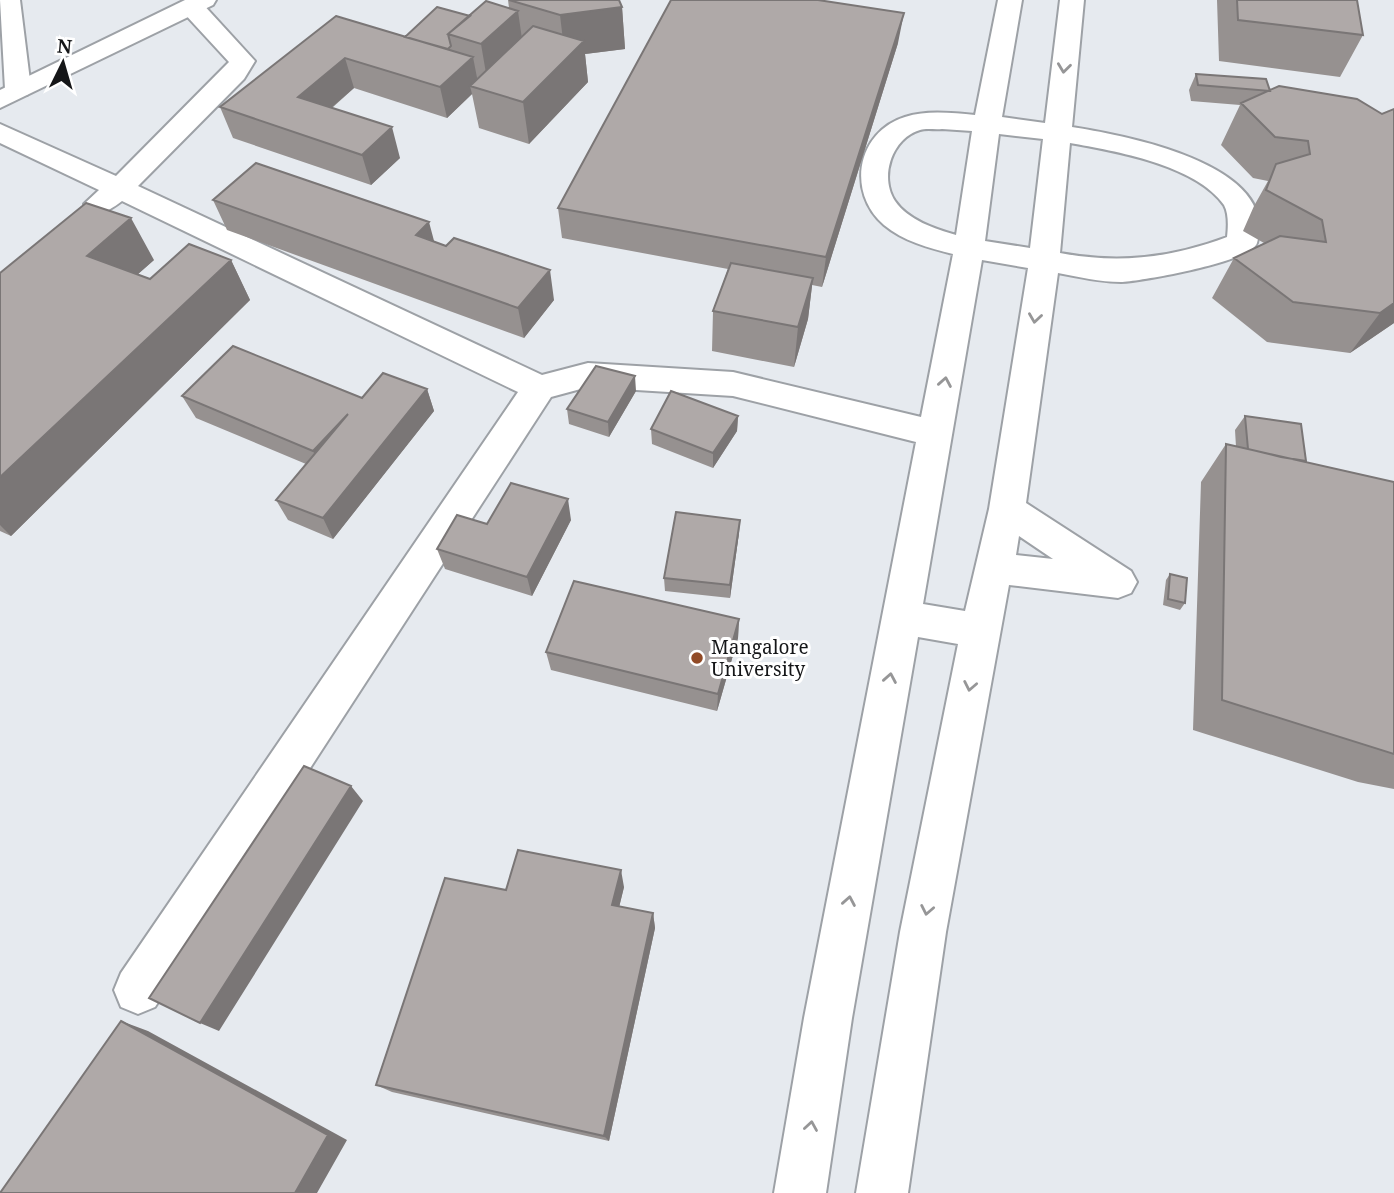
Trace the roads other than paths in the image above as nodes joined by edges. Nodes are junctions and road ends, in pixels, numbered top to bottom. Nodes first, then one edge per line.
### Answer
1 (8, 0) edge
2 (1010, 0) edge
3 (1072, 0) edge
4 (198, 3) edge
5 (9, 95) edge
6 (987, 123) junction
7 (0, 132) edge
8 (1056, 132) junction
9 (120, 189) junction
10 (76, 222) edge
11 (969, 249) junction
12 (1044, 260) junction
13 (539, 388) junction
14 (935, 434) junction
15 (1007, 509) junction
16 (995, 568) junction
17 (901, 617) junction
18 (980, 631) junction
19 (138, 990) dead end
20 (800, 1193) edge
21 (882, 1193) edge

1 - 5 street
2 - 6 street
3 -> 8 street
4 - 5 street
4 - 9 street
6 - 8 street
6 - 11 street
6 - 11 street
7 - 9 street
8 - 12 street
8 - 12 street
9 - 10 street
9 - 13 street
11 - 12 street
14 -> 11 street
12 -> 15 street
13 - 14 street
13 - 19 street
14 - 17 street
15 - 16 street
15 - 16 street
16 - 18 street
17 - 18 street
20 -> 17 street
18 -> 21 street

